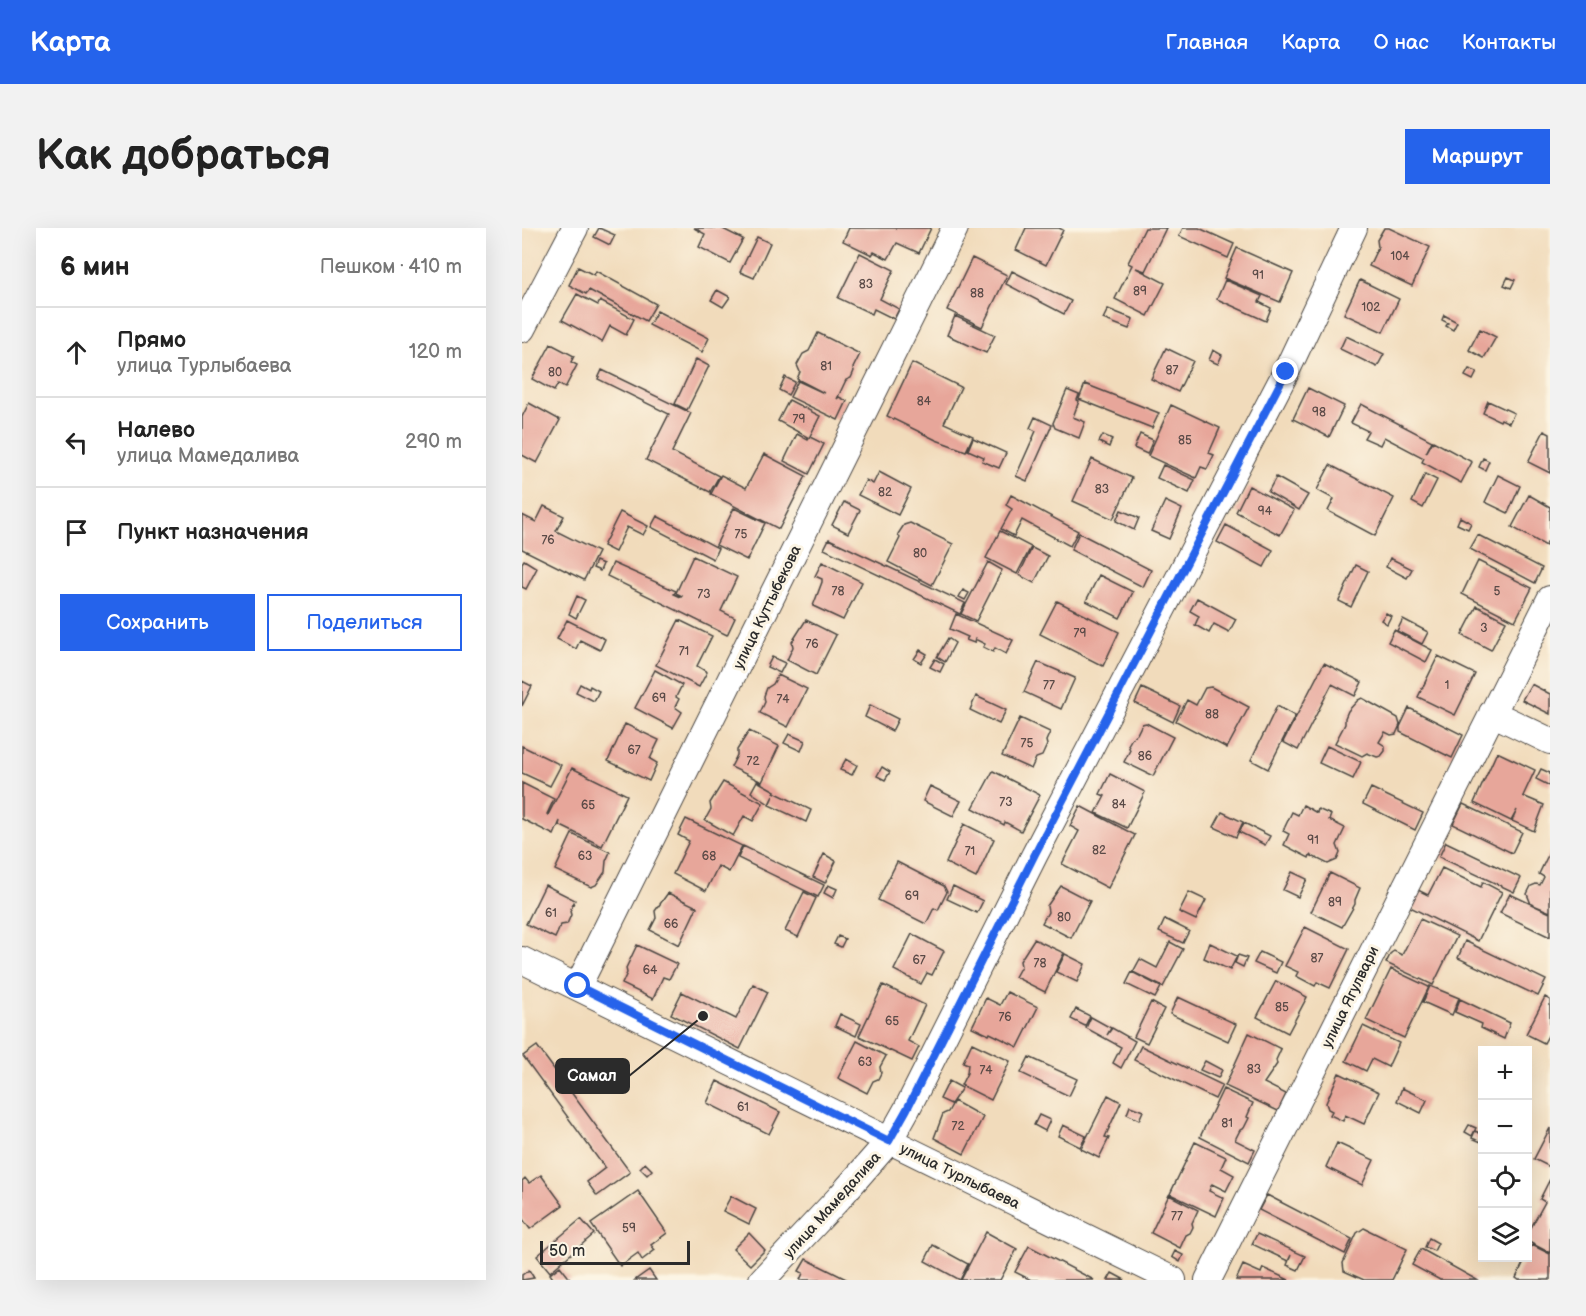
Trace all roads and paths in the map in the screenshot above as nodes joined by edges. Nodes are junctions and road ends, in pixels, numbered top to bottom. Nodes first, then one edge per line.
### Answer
1 (575, 228) edge
2 (956, 228) edge
3 (1354, 228) edge
4 (522, 329) edge
5 (1550, 599) edge
6 (1492, 713) junction
7 (1550, 741) edge
8 (522, 960) edge
9 (578, 986) junction
10 (889, 1141) junction
11 (762, 1280) edge
12 (1173, 1280) edge
13 (1208, 1280) edge

1 - 4 street
2 - 9 street, улица Куттыбекова
3 - 10 street, улица Мамедалива
5 - 6 street, улица Ягулвари
6 - 7 street
6 - 13 street, улица Ягулвари
8 - 9 street, улица Турлыбаева
9 - 10 street, улица Турлыбаева
10 - 11 street, улица Мамедалива
10 - 12 street, улица Турлыбаева

